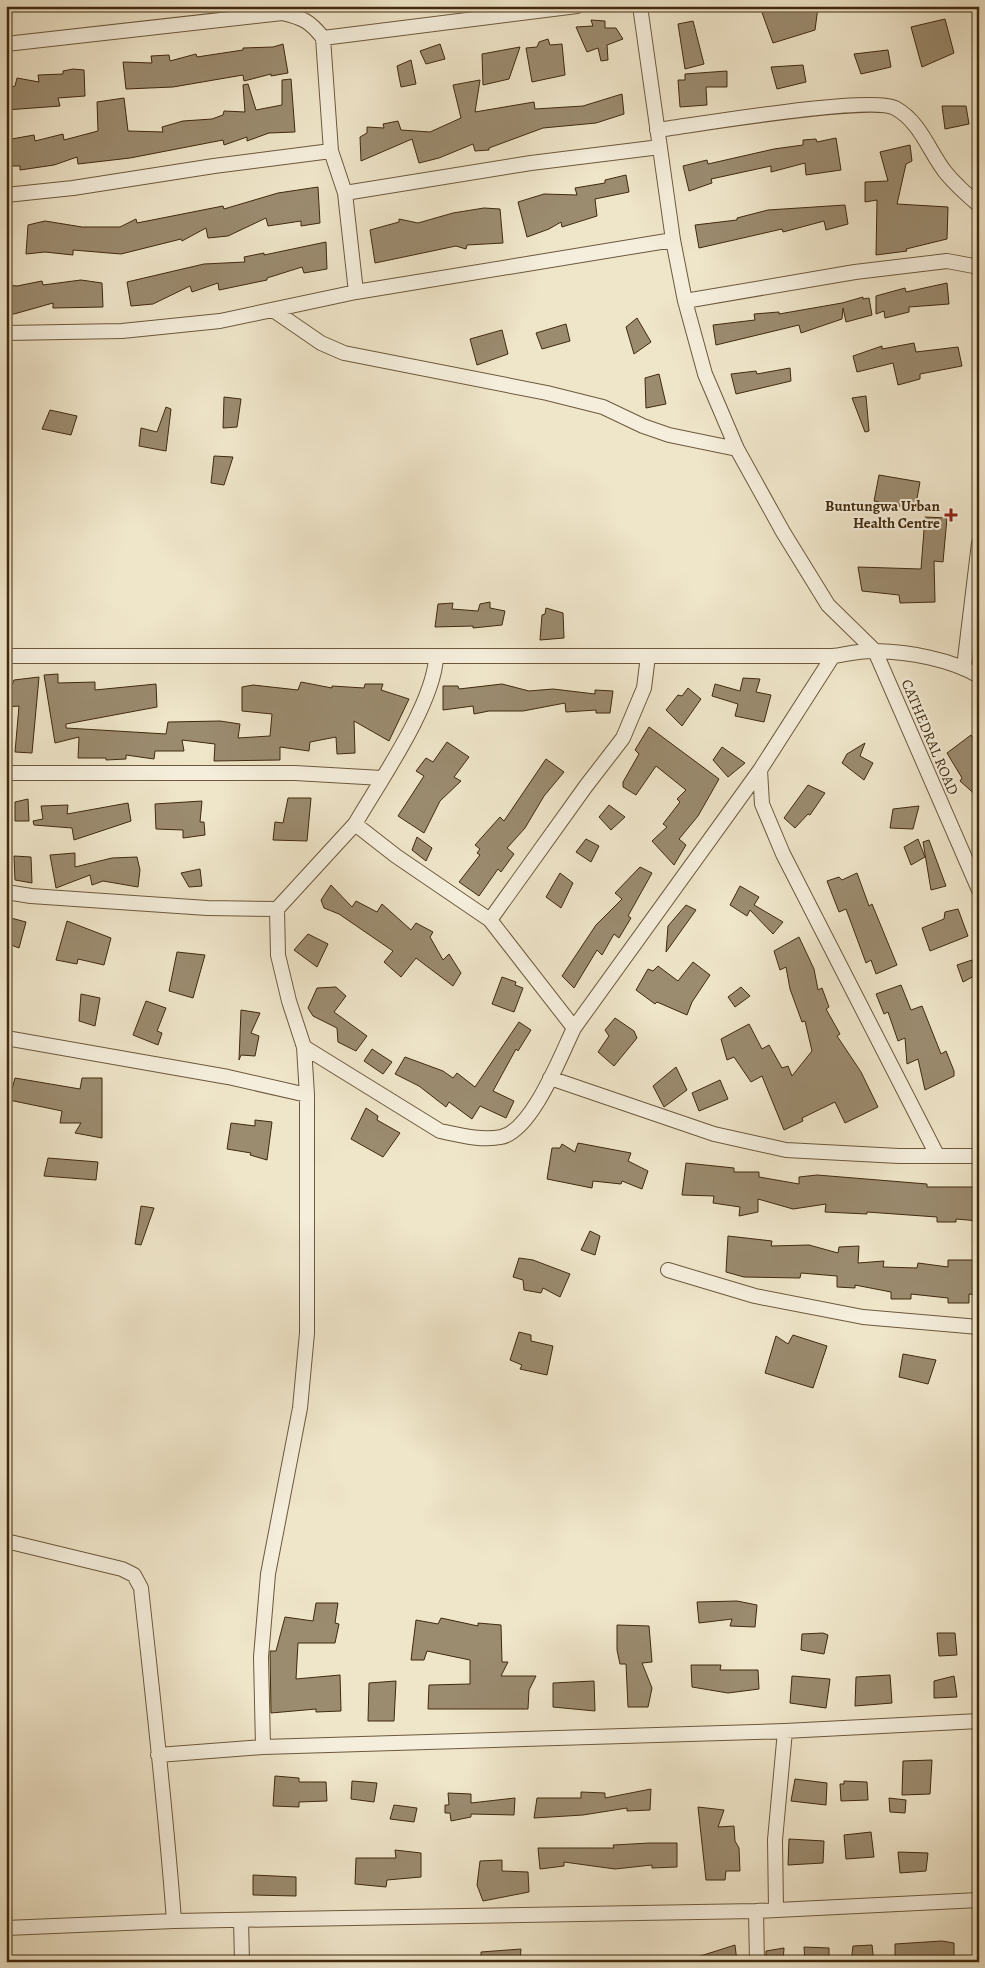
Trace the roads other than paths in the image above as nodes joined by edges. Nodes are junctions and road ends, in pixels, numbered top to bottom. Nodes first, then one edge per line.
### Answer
1 (577, 6) edge
2 (640, 6) edge
3 (323, 38) junction
4 (6, 44) edge
5 (657, 130) junction
6 (660, 147) junction
7 (331, 151) junction
8 (345, 193) junction
9 (6, 195) edge
10 (979, 205) edge
11 (673, 240) junction
12 (979, 267) edge
13 (356, 292) junction
14 (685, 301) junction
15 (273, 310) junction
16 (6, 333) edge
17 (737, 449) junction
18 (979, 543) edge
19 (875, 651) junction
20 (6, 656) edge
21 (648, 656) junction
22 (833, 656) junction
23 (436, 658) junction
24 (964, 667) junction
25 (979, 676) edge
26 (760, 770) junction
27 (6, 773) edge
28 (382, 778) junction
29 (355, 824) junction
30 (979, 890) edge
31 (6, 892) edge
32 (277, 909) junction
33 (490, 920) junction
34 (574, 1028) junction
35 (6, 1038) edge
36 (304, 1047) junction
37 (550, 1078) junction
38 (307, 1094) junction
39 (937, 1155) junction
40 (979, 1156) edge
41 (668, 1270) dead end
42 (979, 1327) edge
43 (6, 1541) edge
44 (979, 1721) edge
45 (785, 1731) junction
46 (263, 1747) junction
47 (158, 1755) junction
48 (979, 1900) edge
49 (776, 1909) junction
50 (756, 1911) junction
51 (241, 1920) junction
52 (174, 1921) junction
53 (6, 1928) edge
54 (242, 1962) edge
55 (757, 1962) edge

1 - 3 street
2 - 5 street
3 - 4 street
3 - 7 street
5 - 6 street
5 - 10 street
6 - 8 street
6 - 11 street
7 - 8 street
7 - 9 street
8 - 13 street
11 - 13 street
11 - 14 street
12 - 14 street
13 - 15 street
14 - 17 street
15 - 16 street
15 - 17 street
17 - 19 street
18 - 24 street
19 - 22 street
19 - 24 street
19 - 30 street, CATHEDRAL ROAD
20 - 23 street
21 - 22 street
21 - 23 street
21 - 33 street
22 - 26 street
23 - 28 street
24 - 25 street
26 - 34 street
26 - 39 street
27 - 28 street
28 - 29 street
29 - 32 street
29 - 33 street
31 - 32 street
32 - 36 street
33 - 34 street
34 - 37 street
35 - 38 street
36 - 37 street
36 - 38 street
37 - 39 street
38 - 46 street
39 - 40 street
41 - 42 street
43 - 47 street
44 - 45 street
45 - 46 street
45 - 49 street
46 - 47 street
47 - 52 street
48 - 49 street
49 - 50 street
50 - 51 street
50 - 55 street
51 - 52 street
51 - 54 street
52 - 53 street

